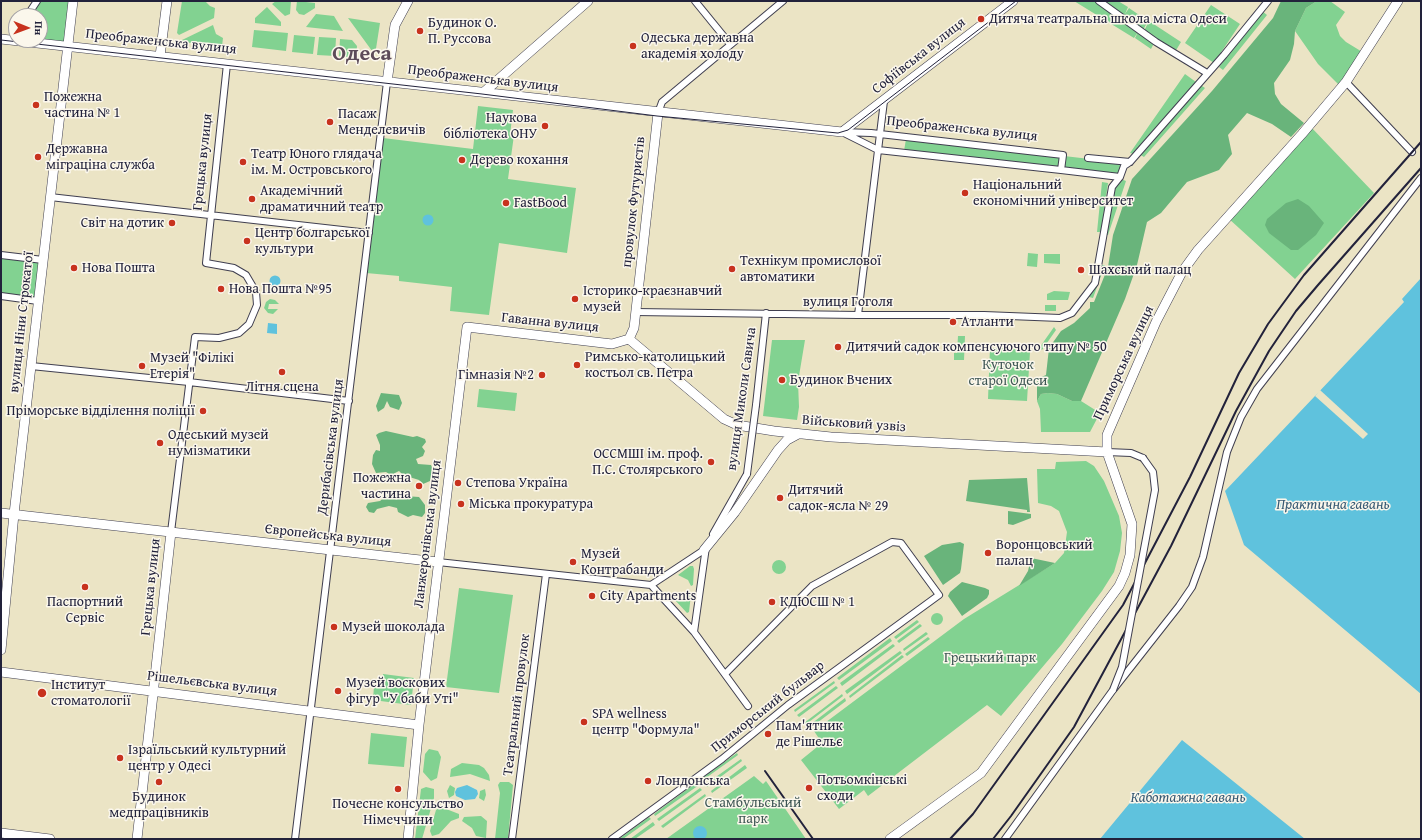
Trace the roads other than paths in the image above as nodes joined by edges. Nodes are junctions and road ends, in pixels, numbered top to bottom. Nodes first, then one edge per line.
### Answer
1 (73, 1) edge
2 (167, 1) edge
3 (408, 1) edge
4 (588, 1) edge
5 (695, 1) edge
6 (783, 1) edge
7 (1013, 1) edge
8 (1099, 1) edge
9 (1268, 1) edge
10 (1398, 1) edge
11 (48, 44) edge
12 (730, 44) junction
13 (67, 46) junction
14 (160, 56) junction
15 (227, 64) junction
16 (1207, 73) junction
17 (387, 82) junction
18 (1346, 82) junction
19 (484, 92) junction
20 (884, 101) junction
21 (658, 114) junction
22 (842, 132) junction
23 (880, 134) junction
24 (878, 150) junction
25 (1412, 152) dead end
26 (1088, 158) dead end
27 (1130, 162) junction
28 (1061, 170) junction
29 (1120, 177) junction
30 (1421, 178) edge
31 (50, 197) junction
32 (211, 215) junction
33 (369, 233) junction
34 (1, 255) edge
35 (43, 260) junction
36 (1, 296) edge
37 (38, 300) junction
38 (635, 312) junction
39 (766, 313) junction
40 (858, 315) junction
41 (467, 327) joint
42 (630, 339) junction
43 (31, 366) junction
44 (189, 382) junction
45 (349, 401) junction
46 (798, 434) junction
47 (1108, 452) junction
48 (1, 513) edge
49 (14, 514) junction
50 (171, 532) junction
51 (331, 550) junction
52 (704, 550) junction
53 (438, 562) junction
54 (546, 574) junction
55 (651, 585) junction
56 (694, 632) junction
57 (1, 650) edge
58 (1, 672) edge
59 (725, 674) junction
60 (1113, 690) junction
61 (155, 691) junction
62 (748, 706) dead end
63 (311, 711) junction
64 (419, 725) junction
65 (1, 833) edge
66 (50, 839) edge
67 (137, 839) edge
68 (295, 839) edge
69 (408, 839) edge
70 (512, 839) edge
71 (612, 839) edge
72 (890, 839) edge
73 (1006, 839) edge

1 - 13 street, вулиця Ніни Строкатої
2 - 14 street
3 - 17 street
4 - 19 street
5 - 12 street
6 - 12 street
7 - 20 street, Софіївська вулиця
8 - 16 street
9 - 16 street
10 - 18 street, Приморська вулиця
11 - 13 street, Преображенська вулиця
12 - 21 street
13 - 14 street, Преображенська вулиця
13 - 31 street, вулиця Ніни Строкатої
14 - 15 street, Преображенська вулиця
15 - 17 street, Преображенська вулиця
15 - 32 street, Грецька вулиця
16 - 27 street
17 - 19 street, Преображенська вулиця
17 - 33 street, Дерибасівська вулиця
18 - 25 street
18 - 47 street, Приморська вулиця
19 - 21 street, Преображенська вулиця
20 - 22 street, Софіївська вулиця
20 - 23 street
21 - 22 street, Преображенська вулиця
21 - 38 street, провулок Футуристів
22 - 23 street, Преображенська вулиця
22 - 24 street, Преображенська вулиця
23 - 24 street
23 - 28 street, Преображенська вулиця
24 - 28 street, Преображенська вулиця
24 - 40 street
26 - 27 street
27 - 29 street
28 - 29 street, Преображенська вулиця
29 - 40 street, вулиця Гоголя
30 - 60 street, bridge
31 - 32 street
31 - 35 street, вулиця Ніни Строкатої
32 - 33 street
32 - 44 street, Грецька вулиця
33 - 45 street, Дерибасівська вулиця
34 - 35 street
35 - 37 street, вулиця Ніни Строкатої
36 - 37 street
37 - 43 street, вулиця Ніни Строкатої
38 - 39 street, вулиця Гоголя
38 - 42 street, провулок Футуристів
39 - 40 street, вулиця Гоголя
39 - 52 street, вулиця Миколи Савича, bridge
41 - 42 street, Гаванна вулиця
41 - 53 street, Ланжеронівська вулиця
42 - 46 street, Військовий узвіз
43 - 44 street
43 - 49 street, вулиця Ніни Строкатої
44 - 45 street
44 - 50 street, Грецька вулиця
45 - 51 street, Дерибасівська вулиця
46 - 47 street, Військовий узвіз
46 - 52 street
47 - 60 street, bridge
47 - 72 street, Приморська вулиця
48 - 49 street, Європейська вулиця
49 - 50 street, Європейська вулиця
49 - 57 street, вулиця Ніни Строкатої
50 - 51 street, Європейська вулиця
50 - 61 street, Грецька вулиця
51 - 53 street, Європейська вулиця
51 - 63 street, Дерибасівська вулиця
52 - 55 street
52 - 56 street
53 - 54 street, Європейська вулиця
53 - 64 street, Ланжеронівська вулиця
54 - 55 street, Європейська вулиця
54 - 70 street, Театральний провулок
55 - 56 street
56 - 59 street
58 - 61 street, Рішельєвська вулиця
59 - 62 street
59 - 71 street, Приморський бульвар
60 - 73 street
61 - 63 street, Рішельєвська вулиця
61 - 67 street, Грецька вулиця
63 - 64 street, Рішельєвська вулиця
63 - 68 street, Дерибасівська вулиця
64 - 69 street, Ланжеронівська вулиця
65 - 66 street

